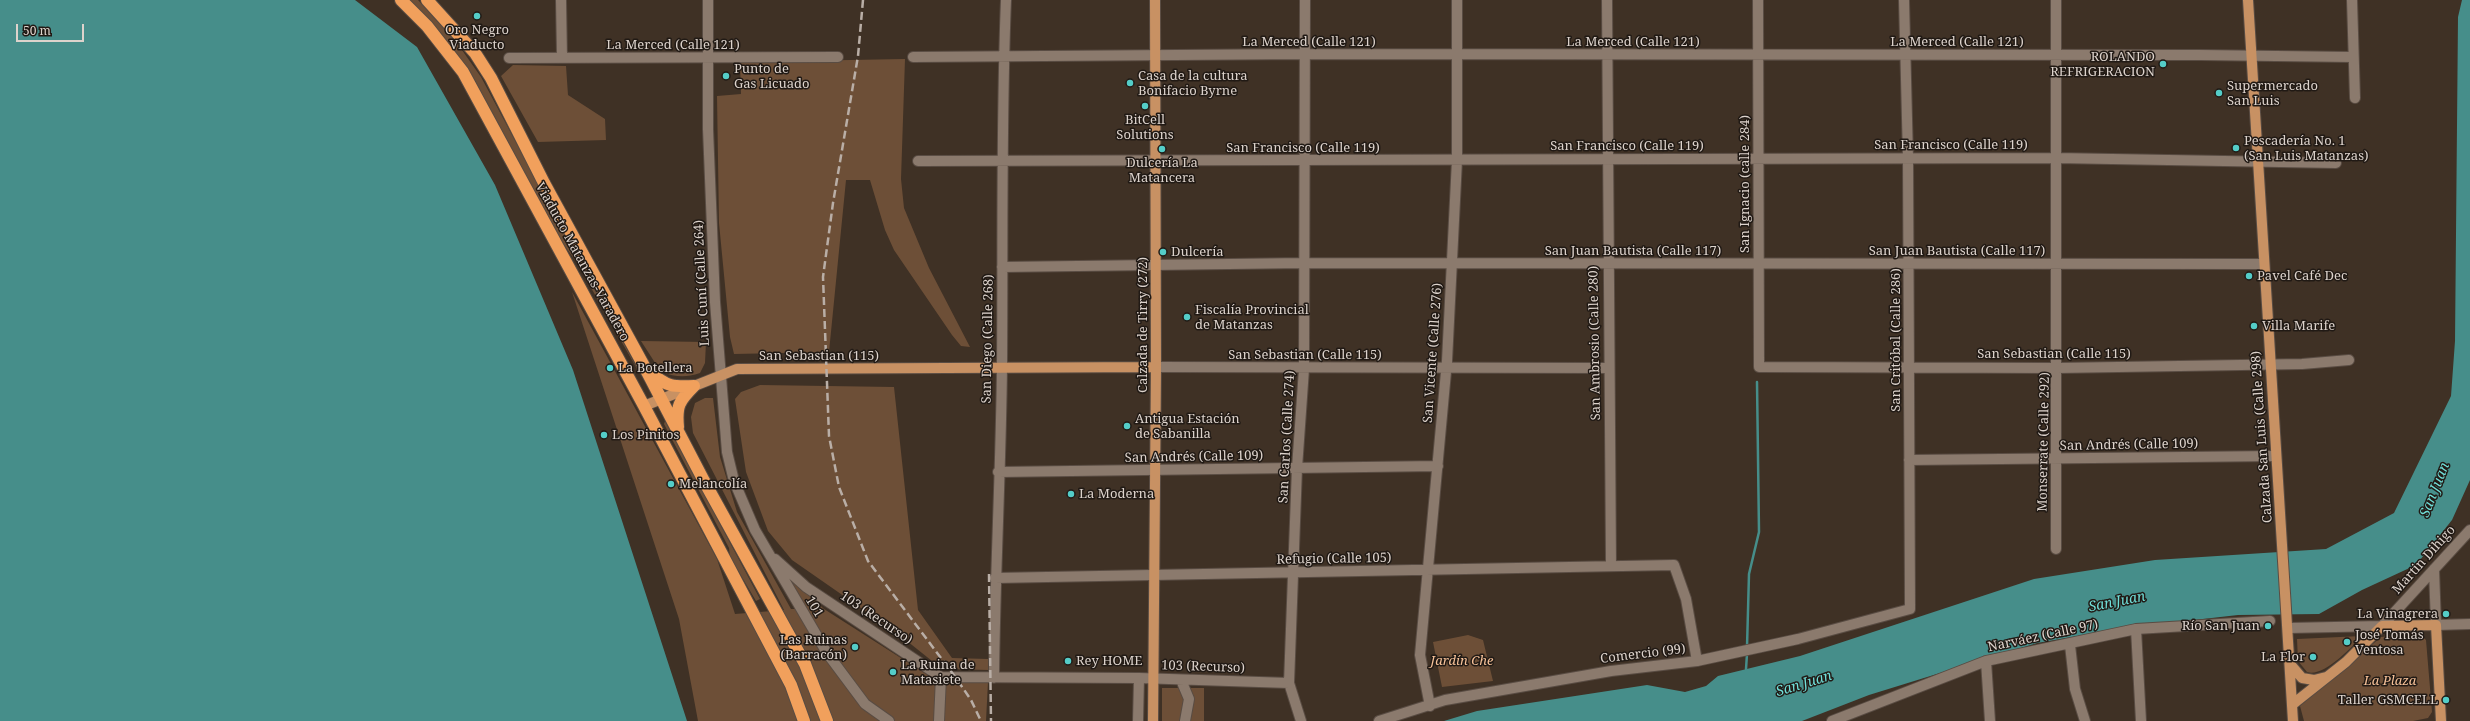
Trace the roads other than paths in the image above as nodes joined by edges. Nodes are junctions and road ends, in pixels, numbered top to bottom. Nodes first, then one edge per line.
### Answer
1 (401, 0) edge
2 (427, 0) edge
3 (561, 0) edge
4 (708, 0) edge
5 (1006, 0) edge
6 (1155, 0) edge
7 (1306, 0) edge
8 (1457, 0) edge
9 (1607, 0) edge
10 (1758, 0) edge
11 (1904, 0) edge
12 (2056, 0) edge
13 (2248, 0) edge
14 (2352, 0) edge
15 (1305, 54) junction
16 (1457, 54) junction
17 (1608, 54) junction
18 (1757, 55) junction
19 (1906, 55) junction
20 (2056, 55) junction
21 (1155, 56) junction
22 (2251, 56) junction
23 (838, 57) dead end
24 (913, 57) dead end
25 (509, 58) dead end
26 (562, 58) junction
27 (1004, 58) junction
28 (2352, 58) junction
29 (710, 59) junction
30 (2355, 98) dead end
31 (1757, 158) junction
32 (1908, 158) junction
33 (2056, 158) junction
34 (1001, 160) junction
35 (1155, 160) junction
36 (1457, 160) junction
37 (1608, 160) junction
38 (918, 161) dead end
39 (2257, 161) junction
40 (1305, 162) junction
41 (2336, 163) dead end
42 (1304, 263) junction
43 (1453, 264) junction
44 (1607, 264) junction
45 (1758, 264) junction
46 (1909, 264) junction
47 (2057, 264) junction
48 (2264, 264) junction
49 (1156, 266) junction
50 (1002, 267) junction
51 (2348, 360) dead end
52 (2270, 365) junction
53 (644, 366) junction
54 (1002, 367) junction
55 (1156, 367) junction
56 (1759, 367) joint
57 (1446, 368) junction
58 (1609, 368) junction
59 (1909, 368) junction
60 (2058, 368) junction
61 (1304, 369) junction
62 (722, 376) junction
63 (694, 386) junction
64 (662, 399) junction
65 (644, 406) junction
66 (679, 434) junction
67 (2276, 456) junction
68 (2056, 459) junction
69 (1909, 460) junction
70 (1438, 466) junction
71 (1297, 468) junction
72 (1155, 471) junction
73 (998, 472) junction
74 (2470, 530) edge
75 (2056, 549) dead end
76 (771, 555) junction
77 (1611, 566) junction
78 (2434, 569) junction
79 (1429, 570) junction
80 (1293, 572) junction
81 (1154, 575) junction
82 (995, 578) junction
83 (1910, 609) joint
84 (2270, 621) dead end
85 (2287, 623) junction
86 (2470, 624) edge
87 (2436, 625) junction
88 (2382, 626) junction
89 (2136, 629) junction
90 (2070, 644) junction
91 (1697, 661) junction
92 (1986, 661) junction
93 (2290, 663) junction
94 (2330, 676) junction
95 (941, 677) junction
96 (994, 678) junction
97 (1139, 678) junction
98 (1153, 679) junction
99 (1181, 680) junction
100 (1289, 683) junction
101 (2293, 704) junction
102 (1430, 706) junction
103 (1845, 719) edge
104 (804, 721) edge
105 (827, 721) edge
106 (889, 721) edge
107 (938, 721) edge
108 (1138, 721) edge
109 (1153, 721) edge
110 (1185, 721) edge
111 (1301, 721) edge
112 (1379, 721) edge
113 (1832, 721) edge
114 (1990, 721) edge
115 (2085, 721) edge
116 (2141, 721) edge
117 (2293, 721) edge
118 (2441, 721) edge

1 - 65 highway, Viaducto Matanzas-Varadero
2 - 53 highway, Viaducto Matanzas-Varadero
3 - 26 street
4 - 29 street, Luis Cuní (Calle 264)
5 - 27 street, San Diego (Calle 268)
6 - 21 main road, Calzada de Tirry (272)
7 - 15 street, San Carlos (Calle 274)
8 - 16 street, San Vicente (Calle 276)
9 - 17 street, San Ambrosio (Calle 280)
10 - 18 street, San Ignacio (calle 284)
11 - 19 street, San Critóbal (Calle 286)
12 - 20 street, Monserrate (Calle 292)
13 - 22 main road, Calzada San Luis (Calle 298)
14 - 28 street
15 - 16 street, La Merced (Calle 121)
15 - 21 street, La Merced (Calle 121)
15 - 40 street, San Carlos (Calle 274)
16 - 17 street, La Merced (Calle 121)
16 - 36 street, San Vicente (Calle 276)
17 - 18 street, La Merced (Calle 121)
17 - 37 street, San Ambrosio (Calle 280)
18 - 19 street, La Merced (Calle 121)
18 - 31 street, San Ignacio (calle 284)
19 - 20 street, La Merced (Calle 121)
19 - 32 street, San Critóbal (Calle 286)
20 - 22 street, La Merced (Calle 121)
20 - 33 street, Monserrate (Calle 292)
21 - 27 street, La Merced (Calle 121)
21 - 35 main road, Calzada de Tirry (272)
22 - 28 street, La Merced (Calle 121)
22 - 39 main road, Calzada San Luis (Calle 298)
23 - 29 street, La Merced (Calle 121)
24 - 27 street, La Merced (Calle 121)
25 - 26 street, La Merced (Calle 121)
26 - 29 street, La Merced (Calle 121)
27 - 34 street, San Diego (Calle 268)
28 - 30 street
29 - 62 street, Luis Cuní (Calle 264)
31 - 32 street, San Francisco (Calle 119)
31 - 37 street, San Francisco (Calle 119)
31 - 45 street, San Ignacio (calle 284)
32 - 33 street, San Francisco (Calle 119)
32 - 46 street, San Critóbal (Calle 286)
33 - 39 street, San Francisco (Calle 119)
33 - 47 street, Monserrate (Calle 292)
34 - 35 street, San Francisco (Calle 119)
34 - 38 street, San Francisco (Calle 119)
34 - 50 street, San Diego (Calle 268)
35 - 40 street, San Francisco (Calle 119)
35 - 49 main road, Calzada de Tirry (272)
36 - 37 street, San Francisco (Calle 119)
36 - 40 street, San Francisco (Calle 119)
36 - 43 street, San Vicente (Calle 276)
37 - 44 street, San Ambrosio (Calle 280)
39 - 41 street, San Francisco (Calle 119)
39 - 48 main road, Calzada San Luis (Calle 298)
40 - 42 street, San Carlos (Calle 274)
42 - 43 street, San Juan Bautista (Calle 117)
42 - 49 street, San Juan Bautista (Calle 117)
42 - 61 street, San Carlos (Calle 274)
43 - 44 street, San Juan Bautista (Calle 117)
43 - 57 street, San Vicente (Calle 276)
44 - 45 street, San Juan Bautista (Calle 117)
44 - 58 street, San Ambrosio (Calle 280)
45 - 46 street, San Juan Bautista (Calle 117)
45 - 56 street, San Ignacio (calle 284)
46 - 47 street, San Juan Bautista (Calle 117)
46 - 59 street, San Critóbal (Calle 286)
47 - 48 street, San Juan Bautista (Calle 117)
47 - 60 street, Monserrate (Calle 292)
48 - 52 main road, Calzada San Luis (Calle 298)
49 - 50 street, San Juan Bautista (Calle 117)
49 - 55 main road, Calzada de Tirry (272)
50 - 54 street, San Diego (Calle 268)
51 - 52 street, San Sebastian (Calle 115)
52 - 60 street, San Sebastian (Calle 115)
52 - 67 main road, Calzada San Luis (Calle 298)
53 - 63 highway
53 - 64 highway, Viaducto Matanzas-Varadero
54 - 55 main road, San Sebastian (Calle 115)
54 - 62 main road, San Sebastian (115)
54 - 73 street, San Diego (Calle 268)
55 - 61 street, San Sebastian (Calle 115)
55 - 72 main road, Calzada de Tirry (272)
56 - 59 street, San Sebastian (Calle 115)
57 - 58 street, San Sebastian (Calle 115)
57 - 61 street, San Sebastian (Calle 115)
57 - 70 street, San Vicente (Calle 276)
58 - 77 street, San Ambrosio (Calle 280)
59 - 60 street, San Sebastian (Calle 115)
59 - 69 street, San Critóbal (Calle 286)
60 - 68 street, Monserrate (Calle 292)
61 - 71 street, San Carlos (Calle 274)
62 - 63 main road, San Sebastian (115)
62 - 76 street, Luis Cuní (Calle 264)
63 - 64 main road, San Sebastian (115)
63 - 66 highway
64 - 65 main road, San Sebastian (115)
64 - 66 highway, Viaducto Matanzas-Varadero
65 - 104 highway, Viaducto Matanzas-Varadero
66 - 105 highway, Viaducto Matanzas-Varadero
67 - 68 street, San Andrés (Calle 109)
67 - 85 main road, Calzada San Luis (Calle 298)
68 - 69 street, San Andrés (Calle 109)
68 - 75 street, Monserrate (Calle 292)
69 - 83 street, San Critóbal (Calle 286)
70 - 71 street, San Andrés (Calle 109)
70 - 79 street, San Vicente (Calle 276)
71 - 72 street, San Andrés (Calle 109)
71 - 80 street, San Carlos (Calle 274)
72 - 73 street, San Andrés (Calle 109)
72 - 81 main road, Calzada de Tirry (272)
73 - 82 street, San Diego (Calle 268)
74 - 78 street, Martin Dihigo
76 - 95 street, 103 (Recurso)
76 - 106 street, 101
77 - 79 street, Refugio (Calle 105)
77 - 91 street, Refugio (Calle 105)
78 - 87 street
78 - 88 street, Martin Dihigo
79 - 80 street, Refugio (Calle 105)
79 - 102 street, San Vicente (Calle 276)
80 - 81 street, Refugio (Calle 105)
80 - 100 street, San Carlos (Calle 274)
81 - 82 street, Refugio (Calle 105)
81 - 98 main road, Calzada de Tirry (272)
82 - 96 street, San Diego (Calle 268)
83 - 91 street, Comercio (99)
84 - 89 street, Narváez (Calle 97)
85 - 88 street
85 - 93 main road, Calzada San Luis (Calle 298)
86 - 87 street
87 - 88 main road
87 - 118 main road
88 - 94 main road, Martin Dihigo
89 - 90 street, Narváez (Calle 97)
89 - 116 street
90 - 92 street, Narváez (Calle 97)
90 - 115 street
91 - 102 street, Comercio (99)
92 - 103 street, Narváez (Calle 97)
92 - 114 street
93 - 94 main road
93 - 101 main road, Calzada San Luis (Calle 298)
94 - 101 main road, Martin Dihigo
95 - 96 street, 103 (Recurso)
95 - 107 street
96 - 97 street, 103 (Recurso)
97 - 98 street, 103 (Recurso)
97 - 108 street
98 - 99 street, 103 (Recurso)
98 - 109 main road, Calzada de Tirry (272)
99 - 100 street, 103 (Recurso)
99 - 110 street
100 - 111 street, San Carlos (Calle 274)
101 - 117 main road, Calzada San Luis (Calle 298)
102 - 112 street, Comercio (99)
103 - 113 street, Narváez (Calle 97)

